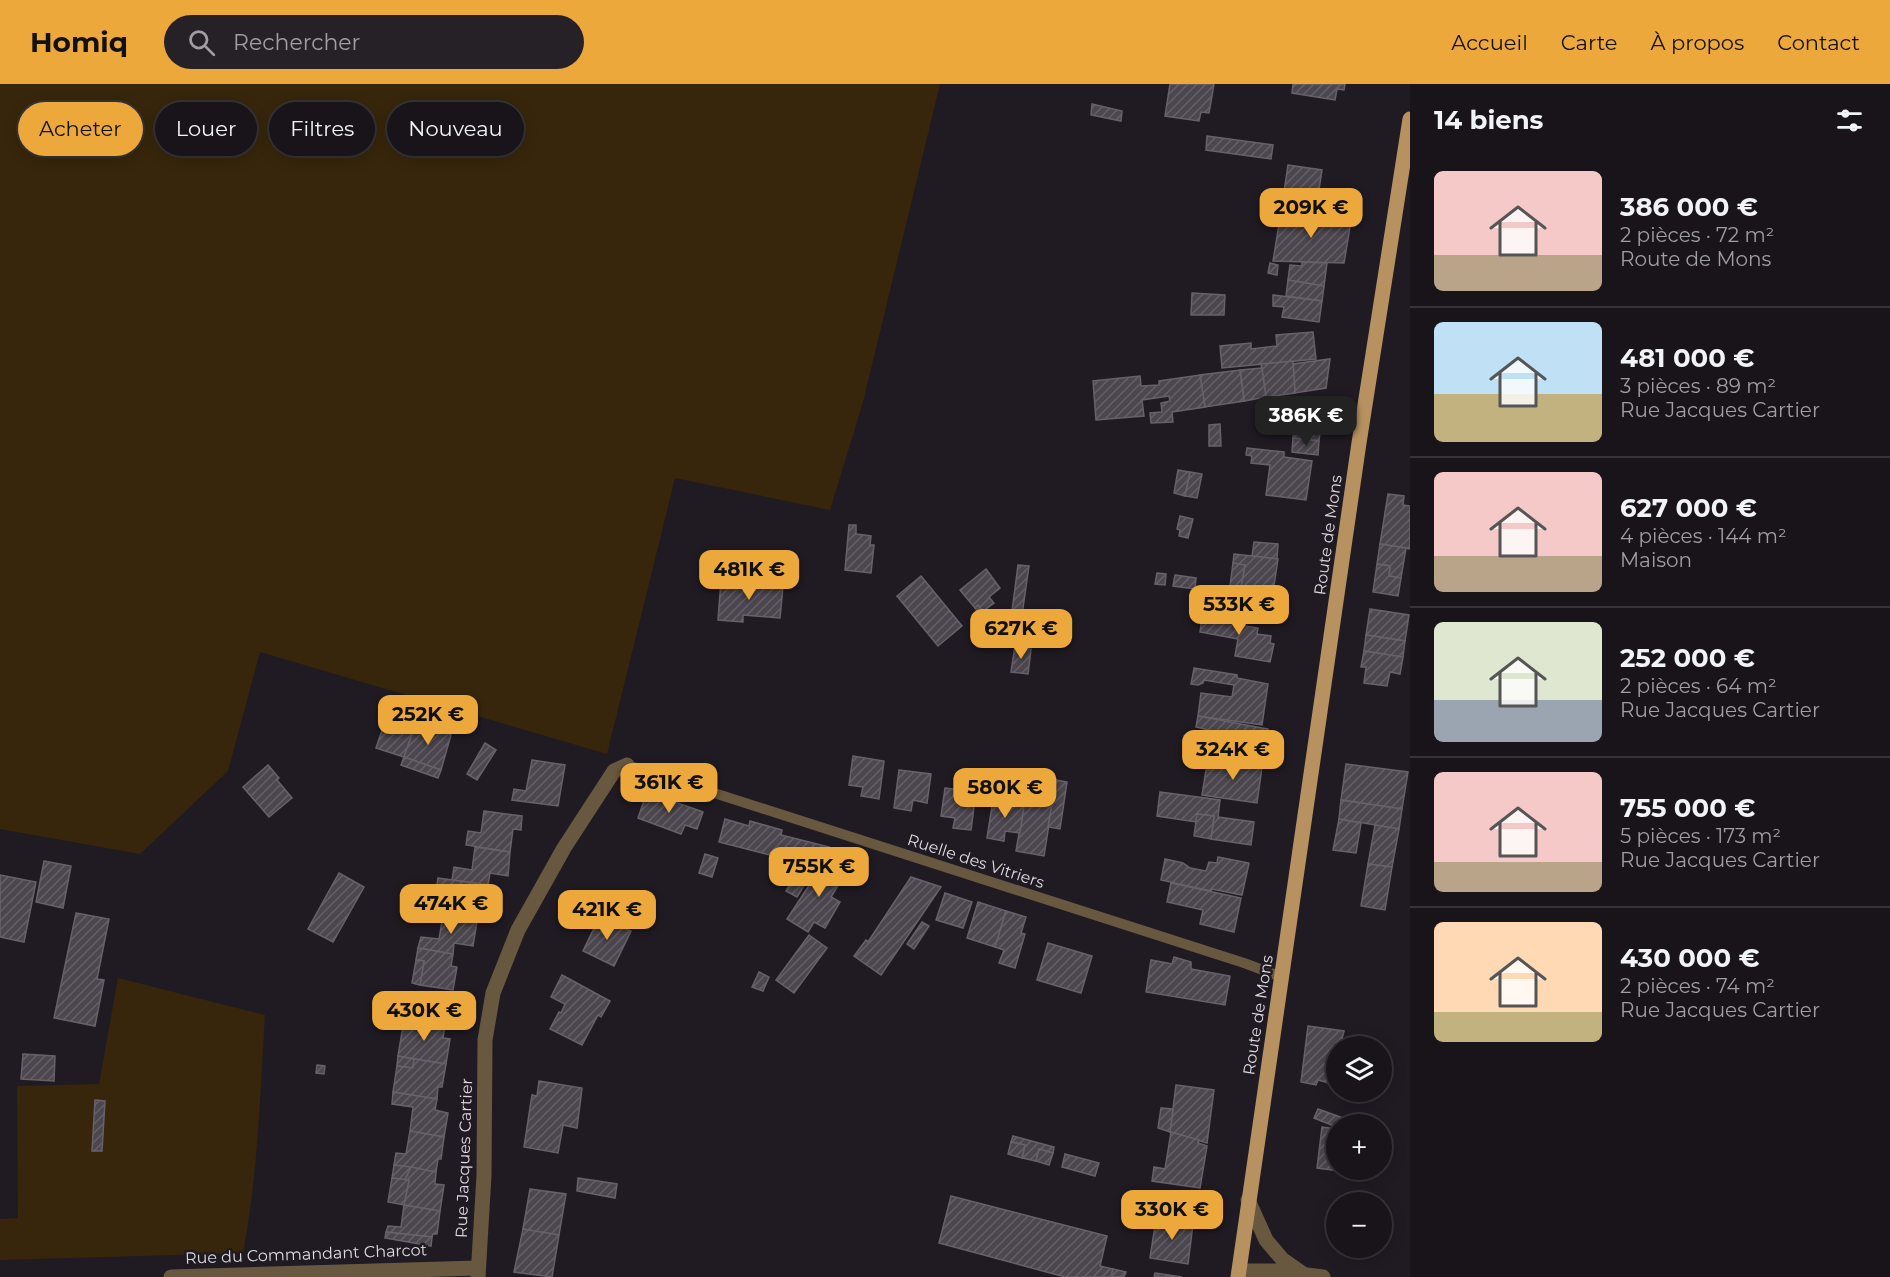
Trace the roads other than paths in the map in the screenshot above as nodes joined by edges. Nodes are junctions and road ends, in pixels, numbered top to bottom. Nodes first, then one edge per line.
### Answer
1 (1410, 118) edge
2 (627, 765) joint
3 (1282, 977) junction
4 (1248, 1200) junction
5 (478, 1272) edge
6 (1238, 1274) edge
7 (1303, 1274) junction
8 (171, 1277) edge
9 (1323, 1277) edge

1 - 3 main road, Route de Mons
2 - 3 lane, Ruelle des Vitriers
2 - 5 street, Rue Jacques Cartier
3 - 4 main road, Route de Mons
4 - 6 main road, Route de Mons
4 - 7 street
5 - 8 street, Rue du Commandant Charcot
6 - 7 street
7 - 9 street

